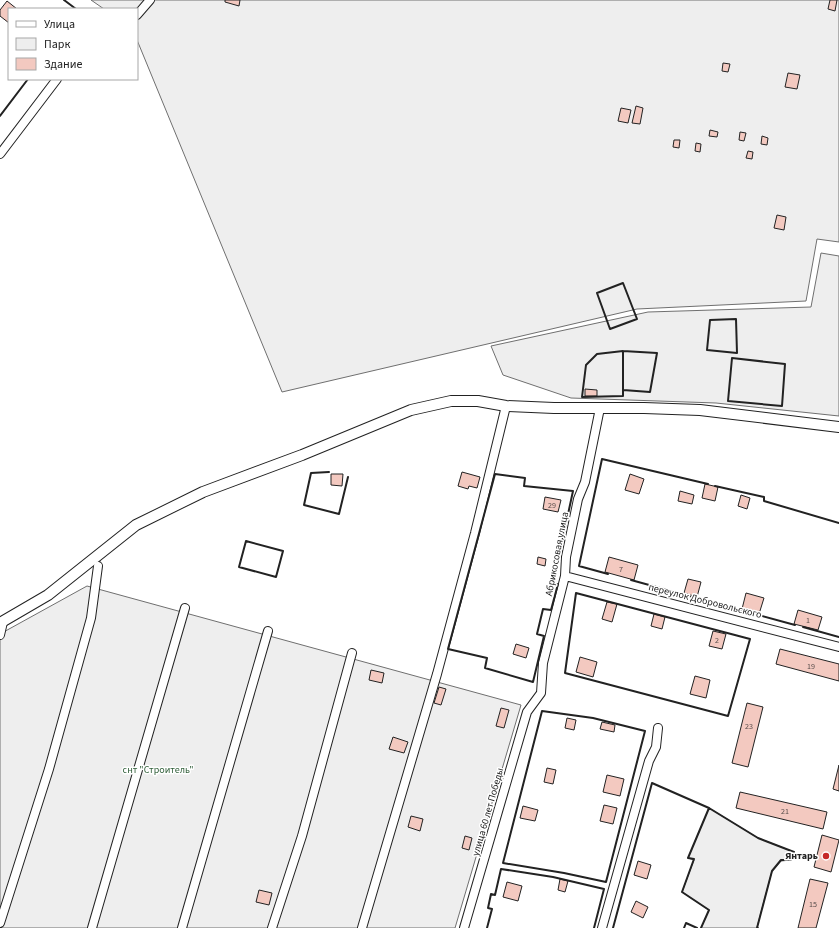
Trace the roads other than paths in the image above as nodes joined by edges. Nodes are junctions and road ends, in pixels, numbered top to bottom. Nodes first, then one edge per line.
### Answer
1 (150, 0) edge
2 (138, 14) edge
3 (56, 80) edge
4 (0, 154) edge
5 (506, 406) junction
6 (600, 408) junction
7 (839, 427) edge
8 (98, 566) dead end
9 (565, 576) junction
10 (185, 608) dead end
11 (1, 622) edge
12 (268, 631) dead end
13 (0, 634) edge
14 (839, 647) edge
15 (352, 653) dead end
16 (534, 702) joint
17 (658, 728) dead end
18 (0, 923) edge
19 (92, 928) edge
20 (182, 928) edge
21 (272, 928) edge
22 (362, 928) edge
23 (464, 928) edge
24 (602, 928) edge

1 - 2 street
3 - 4 street
5 - 6 street
5 - 11 street
5 - 22 street
6 - 7 street
6 - 9 street, Абрикосовая улица
8 - 18 street
9 - 14 street, переулок Добровольского
9 - 16 street, Абрикосовая улица
10 - 19 street
11 - 13 street
12 - 20 street
15 - 21 street
16 - 23 street, улица 60 лет Победы
17 - 24 street

